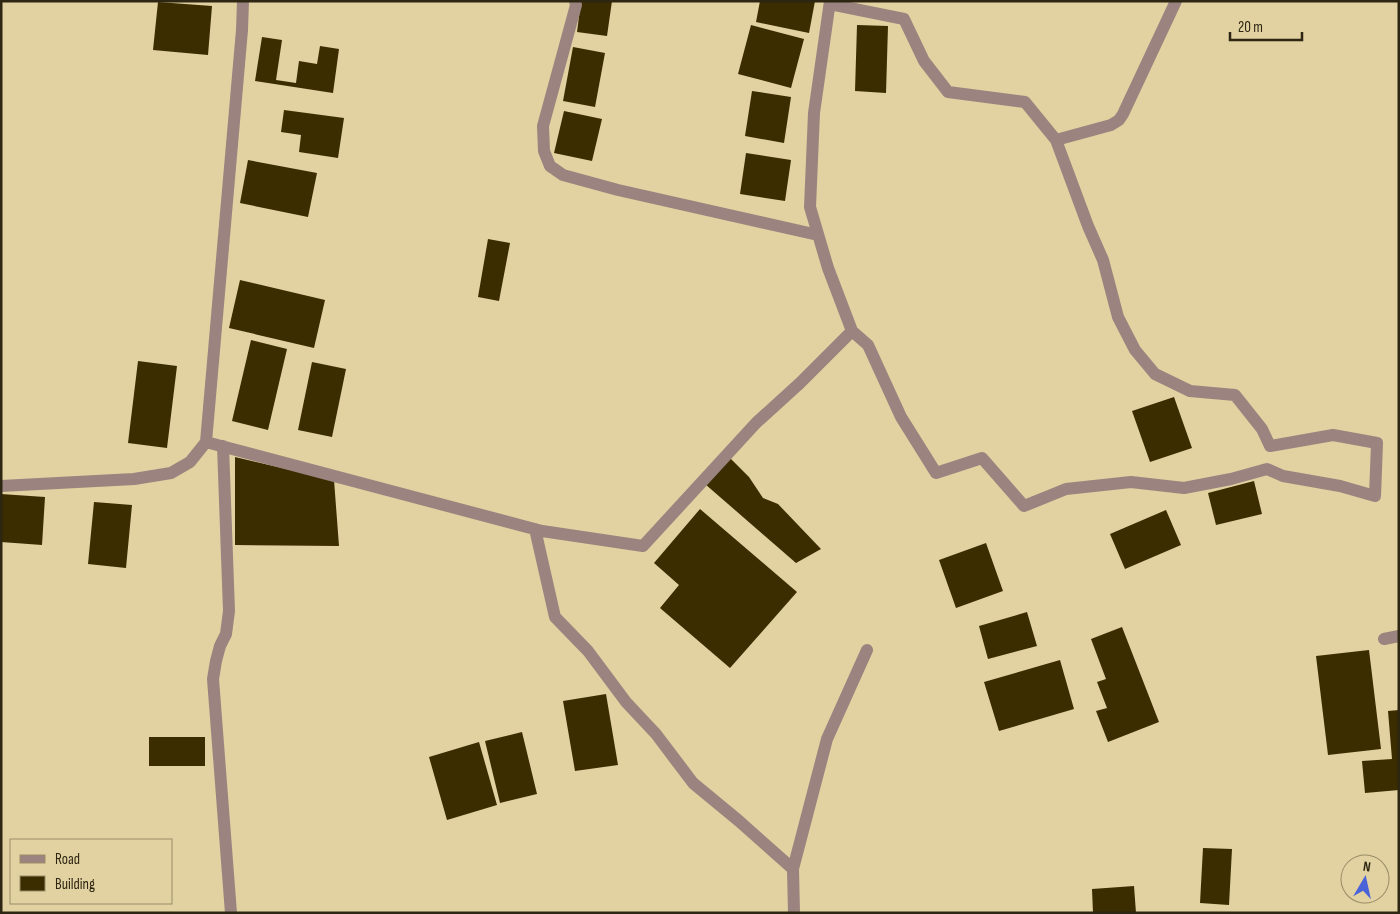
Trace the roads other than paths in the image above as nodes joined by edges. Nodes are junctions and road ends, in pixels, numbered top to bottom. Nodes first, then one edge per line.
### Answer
1 (243, 1) edge
2 (576, 1) edge
3 (1176, 1) edge
4 (830, 2) edge
5 (1056, 140) junction
6 (818, 235) junction
7 (852, 331) junction
8 (206, 442) junction
9 (223, 446) junction
10 (1, 486) edge
11 (535, 529) junction
12 (1399, 636) edge
13 (1384, 639) dead end
14 (867, 650) dead end
15 (793, 869) junction
16 (231, 913) edge
17 (794, 913) edge

1 - 8 street
2 - 6 street
3 - 5 street
4 - 5 street
4 - 6 street
5 - 7 street
6 - 7 street
7 - 11 street
8 - 9 street
8 - 10 street
9 - 11 street
9 - 16 street
11 - 15 street
12 - 13 street
14 - 15 street
15 - 17 street

